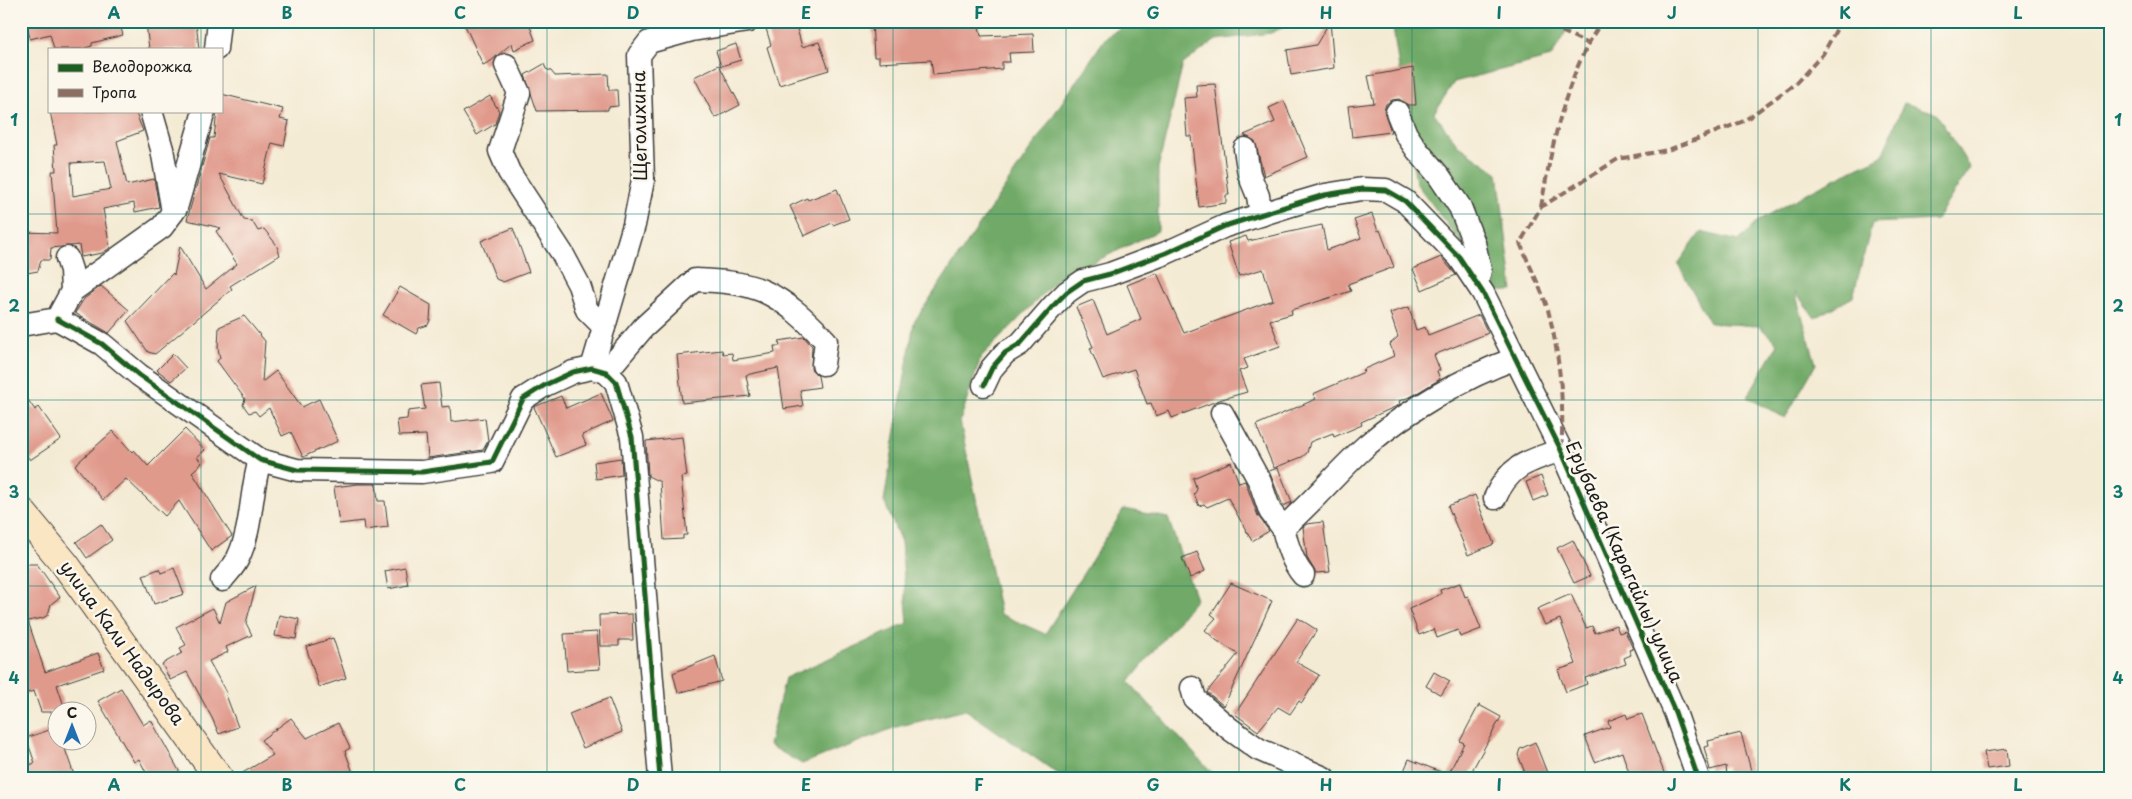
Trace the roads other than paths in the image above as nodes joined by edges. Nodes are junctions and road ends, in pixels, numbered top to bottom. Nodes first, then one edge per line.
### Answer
1 (218, 21) edge
2 (748, 21) edge
3 (216, 48) edge
4 (506, 65) dead end
5 (151, 112) edge
6 (204, 112) edge
7 (1397, 112) dead end
8 (1245, 148) dead end
9 (173, 213) junction
10 (1261, 215) junction
11 (67, 258) dead end
12 (1476, 283) junction
13 (72, 291) junction
14 (57, 319) junction
15 (21, 325) edge
16 (604, 327) junction
17 (1514, 359) junction
18 (823, 364) dead end
19 (599, 370) junction
20 (984, 385) dead end
21 (1222, 413) dead end
22 (1561, 450) junction
23 (260, 460) junction
24 (1495, 498) dead end
25 (21, 511) edge
26 (1283, 528) junction
27 (1303, 576) dead end
28 (222, 580) dead end
29 (1192, 688) dead end
30 (219, 778) edge
31 (660, 778) edge
32 (1324, 778) edge
33 (1698, 778) edge

1 - 3 street
2 - 16 street, Щеголихина
4 - 16 street
5 - 9 street
6 - 9 street
7 - 12 street
8 - 10 street
9 - 13 street
10 - 12 street, Ерубаева (Карагайлы) улица
10 - 20 street, Ерубаева (Карагайлы) улица
11 - 13 street
12 - 17 street, Ерубаева (Карагайлы) улица
13 - 14 street
14 - 15 street
14 - 23 street
16 - 19 street, Щеголихина
17 - 22 street, Ерубаева (Карагайлы) улица
17 - 26 street
18 - 19 street
19 - 23 street
19 - 31 street
21 - 26 street
22 - 24 street
22 - 33 street, Ерубаева (Карагайлы) улица
23 - 28 street
25 - 30 street, улица Кали Надырова
26 - 27 street
29 - 32 street

